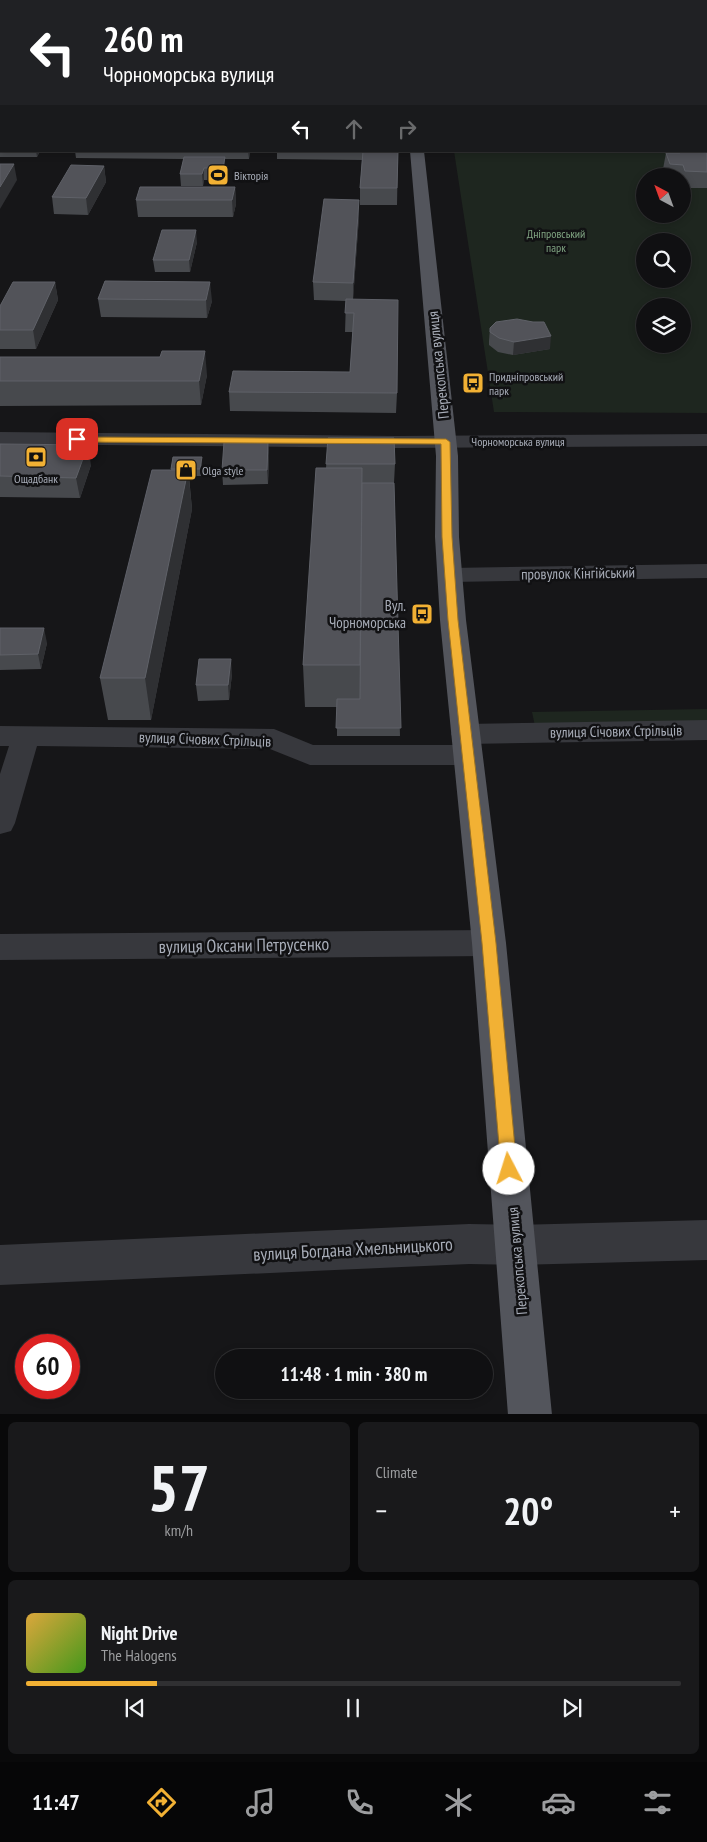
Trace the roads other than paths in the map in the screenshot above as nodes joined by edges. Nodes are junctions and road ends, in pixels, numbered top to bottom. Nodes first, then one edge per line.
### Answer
1 (417, 152) edge
2 (0, 438) edge
3 (707, 440) edge
4 (446, 442) junction
5 (707, 571) edge
6 (450, 575) junction
7 (707, 730) edge
8 (13, 736) edge
9 (466, 744) junction
10 (0, 823) edge
11 (489, 943) junction
12 (0, 947) edge
13 (707, 1240) edge
14 (516, 1245) junction
15 (0, 1265) edge
16 (530, 1414) edge

1 - 4 main road, Перекопська вулиця
2 - 4 street, Чорноморська вулиця
3 - 4 street, Чорноморська вулиця
4 - 6 main road, Перекопська вулиця
5 - 6 street, провулок Кінгійський
6 - 9 main road, Перекопська вулиця
7 - 9 street, вулиця Січових Стрільців
8 - 9 street, вулиця Січових Стрільців
8 - 10 street
9 - 11 main road, Перекопська вулиця
11 - 12 street, вулиця Оксани Петрусенко
11 - 14 main road, Перекопська вулиця
13 - 14 street, вулиця Богдана Хмельницького
14 - 15 street, вулиця Богдана Хмельницького
14 - 16 main road, Перекопська вулиця

